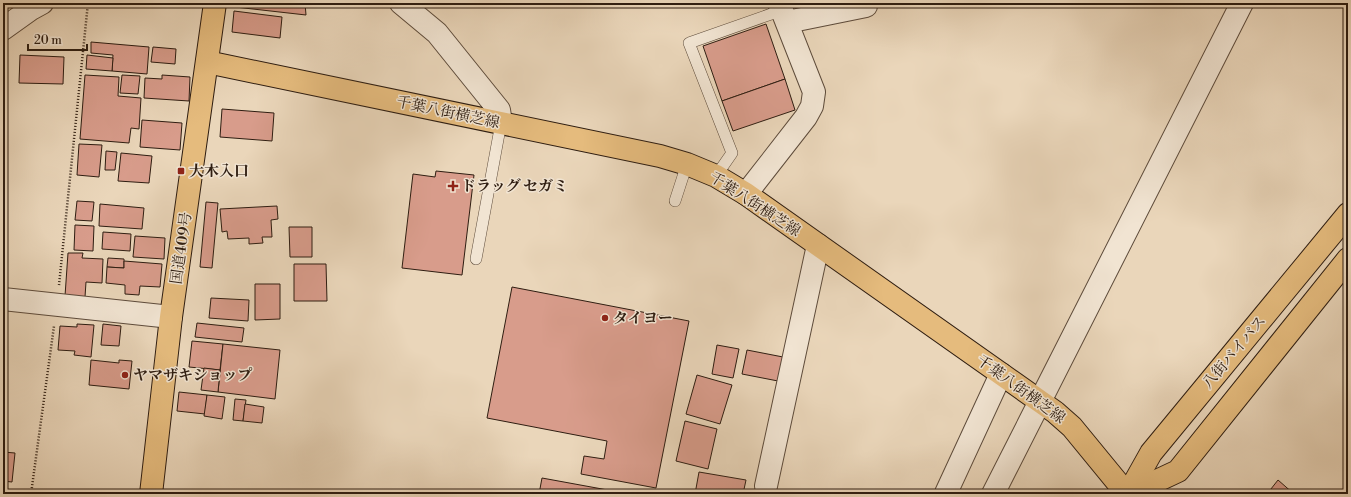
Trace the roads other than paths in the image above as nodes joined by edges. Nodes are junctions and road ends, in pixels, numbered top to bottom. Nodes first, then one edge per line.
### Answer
1 (42, 3) edge
2 (215, 3) edge
3 (401, 3) edge
4 (866, 3) edge
5 (1242, 3) edge
6 (780, 12) edge
7 (3, 29) edge
8 (207, 62) junction
9 (501, 123) junction
10 (687, 164) junction
11 (716, 176) junction
12 (746, 194) junction
13 (675, 201) dead end
14 (1348, 214) edge
15 (818, 245) junction
16 (476, 259) dead end
17 (1348, 259) edge
18 (3, 299) edge
19 (171, 317) junction
20 (1001, 374) junction
21 (1040, 401) junction
22 (766, 486) dead end
23 (946, 493) edge
24 (152, 494) edge
25 (992, 494) edge
26 (1128, 494) edge

1 - 7 street
2 - 8 main road, 国道409号
3 - 9 street
4 - 6 street
5 - 21 street
6 - 11 lane
6 - 12 street
8 - 9 main road, 千葉八街横芝線
8 - 19 main road, 国道409号
9 - 10 main road, 千葉八街横芝線
9 - 16 lane
10 - 11 main road, 千葉八街横芝線
10 - 13 lane
11 - 12 main road, 千葉八街横芝線
12 - 15 main road, 千葉八街横芝線
14 - 26 main road, 八街バイパス
15 - 20 main road, 千葉八街横芝線
15 - 22 street
17 - 26 main road, 八街バイパス
18 - 19 street
19 - 24 main road, 国道409号
20 - 21 main road, 千葉八街横芝線
20 - 23 street
21 - 25 street
21 - 26 main road, 千葉八街横芝線

